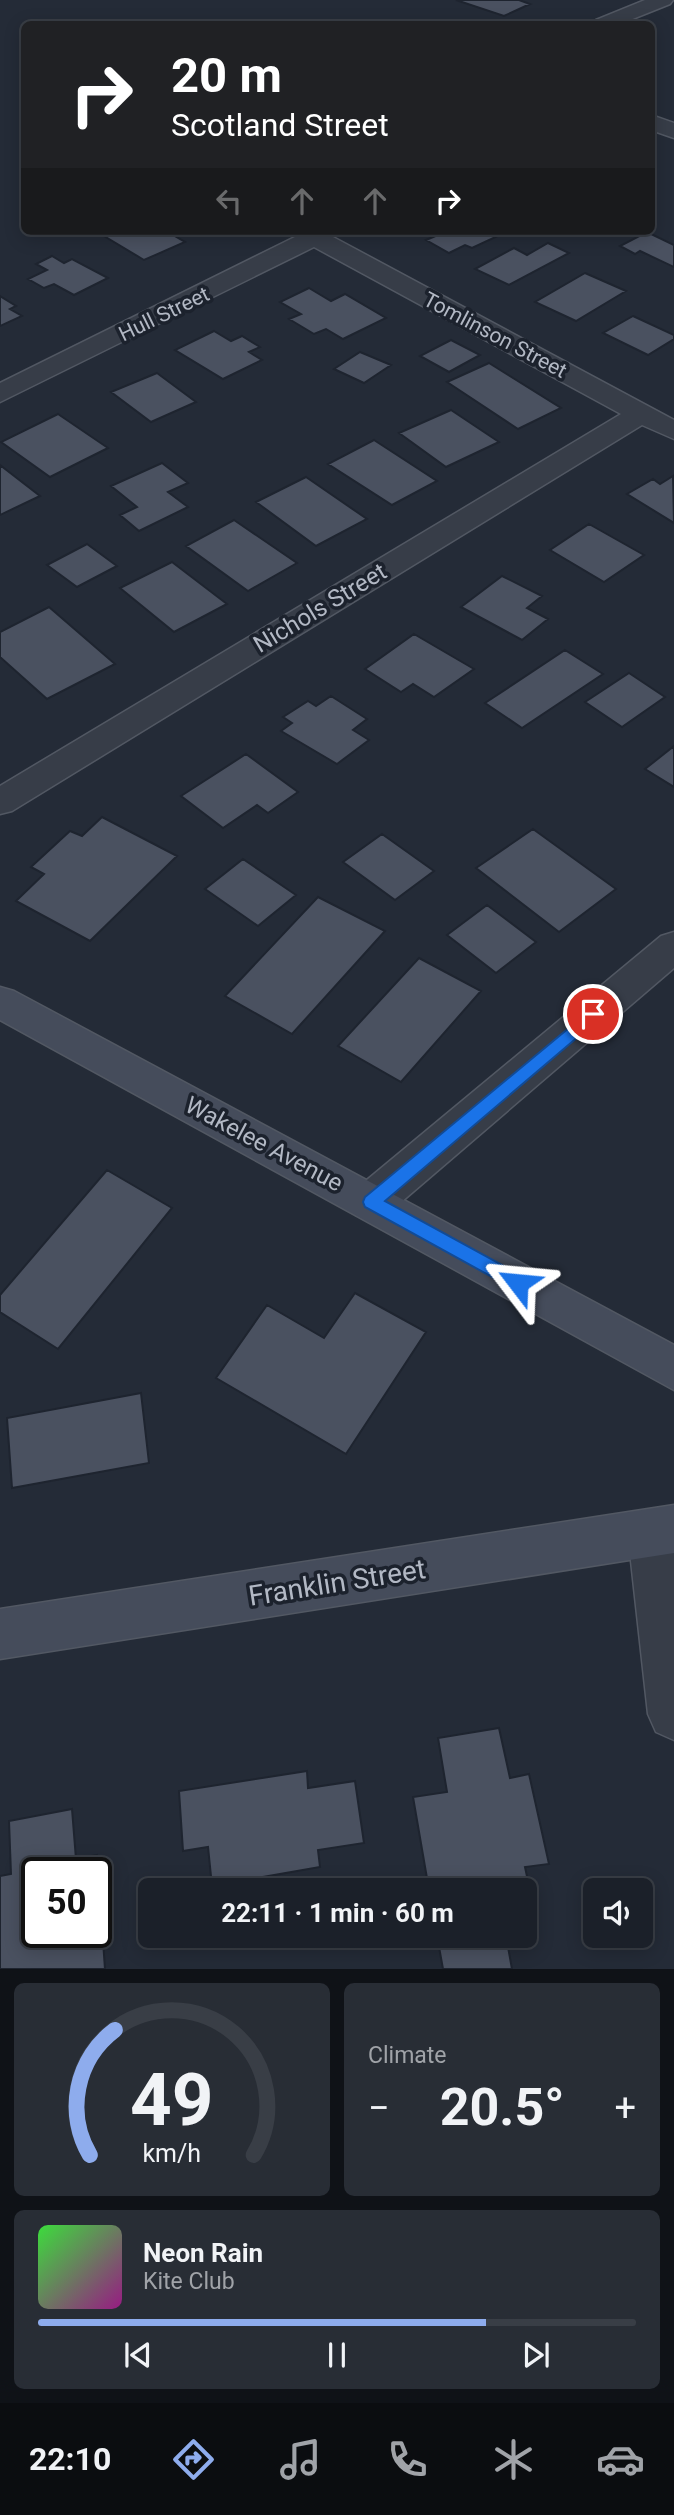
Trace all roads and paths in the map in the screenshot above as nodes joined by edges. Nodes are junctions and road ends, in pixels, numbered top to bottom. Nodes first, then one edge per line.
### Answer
1 (663, 0) edge
2 (610, 21) edge
3 (655, 123) edge
4 (674, 131) edge
5 (321, 235) edge
6 (0, 394) edge
7 (640, 414) junction
8 (674, 431) edge
9 (0, 802) edge
10 (674, 946) edge
11 (0, 1002) edge
12 (371, 1202) junction
13 (674, 1369) edge
14 (663, 1532) edge
15 (0, 1634) edge
16 (674, 1714) edge

1 - 2 street
3 - 4 street
5 - 6 street, Hull Street
5 - 7 street, Tomlinson Street
7 - 8 street, Tomlinson Street
7 - 9 street, Nichols Street
10 - 12 street
11 - 12 main road, Wakelee Avenue
12 - 13 main road, Wakelee Avenue
14 - 15 main road, Franklin Street
14 - 16 street

